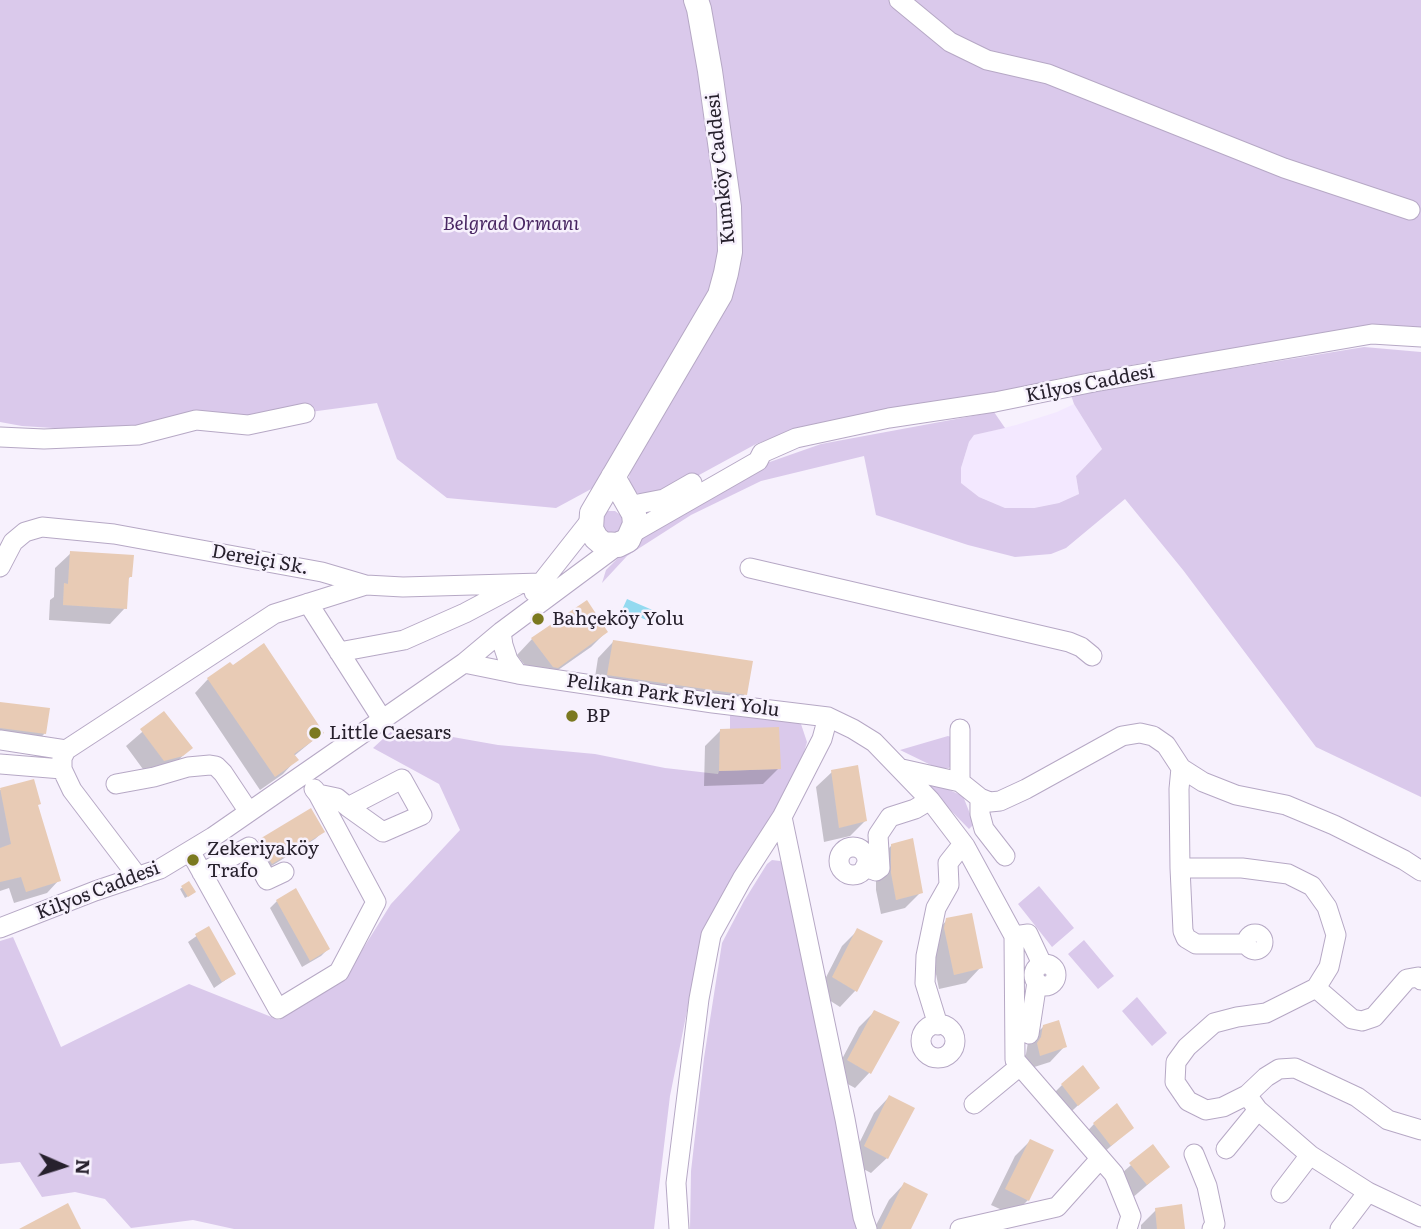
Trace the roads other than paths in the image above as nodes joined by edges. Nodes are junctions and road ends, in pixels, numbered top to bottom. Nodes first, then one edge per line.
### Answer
1 (696, 0) edge
2 (899, 0) edge
3 (1410, 210) dead end
4 (1421, 337) edge
5 (305, 413) dead end
6 (0, 437) edge
7 (762, 453) junction
8 (613, 477) junction
9 (627, 505) junction
10 (593, 513) junction
11 (626, 538) junction
12 (0, 567) edge
13 (750, 568) dead end
14 (541, 583) junction
15 (519, 584) junction
16 (366, 585) junction
17 (308, 603) junction
18 (501, 632) junction
19 (339, 652) junction
20 (1092, 656) dead end
21 (464, 663) junction
22 (518, 674) junction
23 (828, 717) junction
24 (382, 719) junction
25 (960, 729) dead end
26 (0, 740) edge
27 (64, 760) junction
28 (0, 764) edge
29 (1181, 768) junction
30 (902, 769) junction
31 (304, 774) junction
32 (960, 782) junction
33 (116, 784) dead end
34 (318, 794) junction
35 (980, 798) junction
36 (930, 800) junction
37 (348, 807) dead end
38 (249, 812) junction
39 (782, 817) junction
40 (963, 844) junction
41 (190, 851) junction
42 (1005, 856) dead end
43 (865, 867) dead end
44 (1180, 868) junction
45 (1421, 871) edge
46 (284, 872) dead end
47 (202, 873) junction
48 (138, 877) junction
49 (0, 928) edge
50 (1014, 936) junction
51 (1247, 944) dead end
52 (1421, 980) edge
53 (1316, 988) junction
54 (938, 1025) dead end
55 (1029, 1034) dead end
56 (1020, 1066) junction
57 (1252, 1102) junction
58 (974, 1104) dead end
59 (1421, 1130) edge
60 (1226, 1149) dead end
61 (1194, 1154) dead end
62 (1310, 1155) junction
63 (1100, 1159) junction
64 (1367, 1192) junction
65 (1281, 1193) dead end
66 (1421, 1217) edge
67 (1131, 1225) edge
68 (679, 1229) edge
69 (867, 1229) edge
70 (960, 1229) edge
71 (1212, 1229) edge
72 (1340, 1229) edge

1 - 8 main road, Kumköy Caddesi
2 - 3 street
4 - 7 street, Kilyos Caddesi
5 - 6 street
7 - 9 street
7 - 11 street
8 - 9 main road
8 - 10 main road, Kumköy Caddesi
9 - 10 main road
9 - 11 main road
10 - 11 main road
10 - 14 street
11 - 18 street
12 - 16 street, Dereiçi Sk.
13 - 20 street
14 - 15 street, Dereiçi Sk.
14 - 18 street
15 - 16 street, Dereiçi Sk.
15 - 19 street
16 - 17 street
17 - 19 street
17 - 27 street
18 - 21 street, Kilyos Caddesi
18 - 22 street
19 - 24 street
21 - 22 street, Pelikan Park Evleri Yolu
21 - 24 street, Kilyos Caddesi
22 - 23 street, Pelikan Park Evleri Yolu
23 - 30 street, Pelikan Park Evleri Yolu
23 - 39 street
24 - 31 street, Kilyos Caddesi
25 - 32 street
26 - 27 street
27 - 28 street
27 - 48 street
29 - 35 street
29 - 44 street
29 - 45 street
30 - 32 street
30 - 36 street, Pelikan Park Evleri Yolu
31 - 34 street
31 - 38 street, Kilyos Caddesi
32 - 35 street
33 - 38 street
34 - 37 street
34 - 47 street
35 - 42 street
36 - 40 street, Pelikan Park Evleri Yolu
36 - 43 street
38 - 41 street, Kilyos Caddesi
39 - 68 street
39 - 69 street
40 - 50 street, Pelikan Park Evleri Yolu
40 - 54 street
41 - 47 street
41 - 48 street, Kilyos Caddesi
44 - 51 street
44 - 53 street
46 - 47 street
48 - 49 street, Kilyos Caddesi
50 - 55 street
50 - 56 street
52 - 53 street
53 - 57 street
56 - 58 street
56 - 63 street
57 - 59 street
57 - 60 street
57 - 62 street
61 - 71 street
62 - 64 street
62 - 65 street
63 - 67 street
63 - 70 street
64 - 66 street
64 - 72 street

